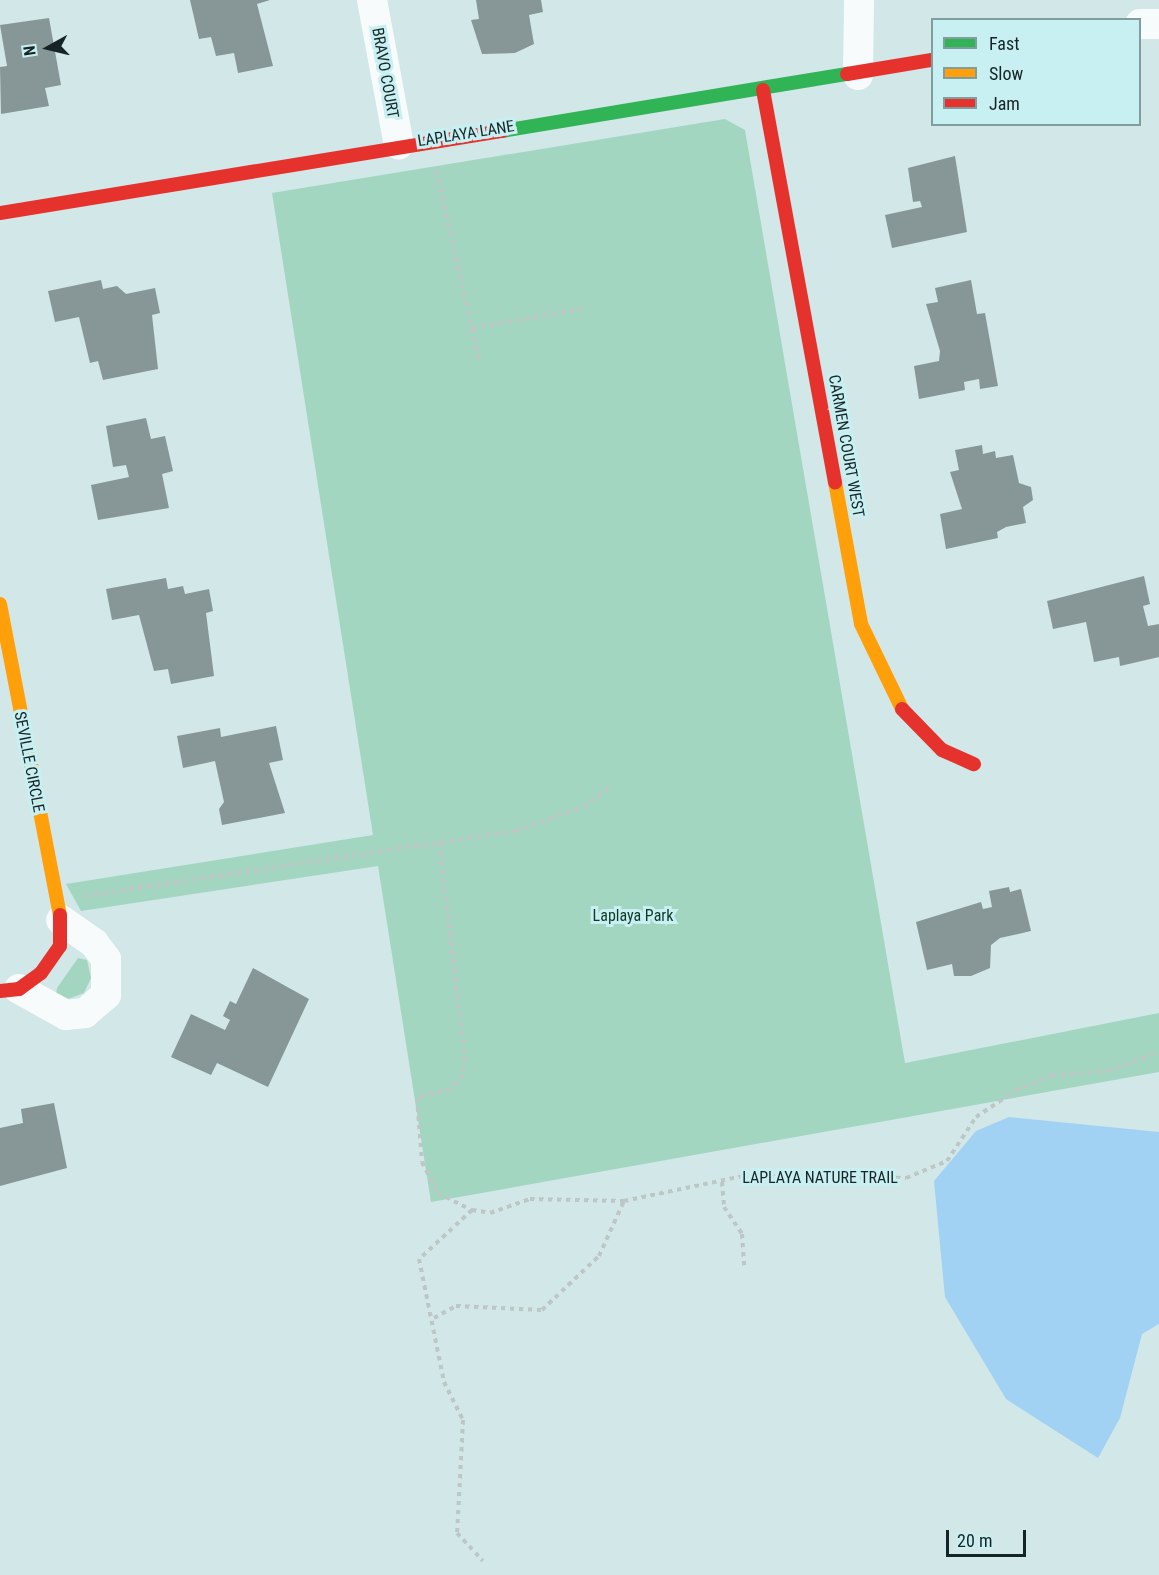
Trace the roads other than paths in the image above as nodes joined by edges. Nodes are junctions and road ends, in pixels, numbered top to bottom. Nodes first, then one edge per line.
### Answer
1 (372, 0) edge
2 (859, 0) edge
3 (1141, 24) edge
4 (1159, 24) edge
5 (931, 60) edge
6 (858, 75) junction
7 (763, 90) junction
8 (399, 145) junction
9 (0, 213) edge
10 (0, 604) edge
11 (974, 764) dead end
12 (59, 910) junction
13 (9, 990) edge

1 - 8 street, BRAVO COURT
2 - 6 street
3 - 4 street
5 - 6 street, LAPLAYA LANE
6 - 7 street, LAPLAYA LANE
7 - 8 street, LAPLAYA LANE
7 - 11 street, CARMEN COURT WEST
8 - 9 street, LAPLAYA LANE
10 - 12 street, SEVILLE CIRCLE
12 - 13 street, SEVILLE CIRCLE
12 - 13 street, SEVILLE CIRCLE

